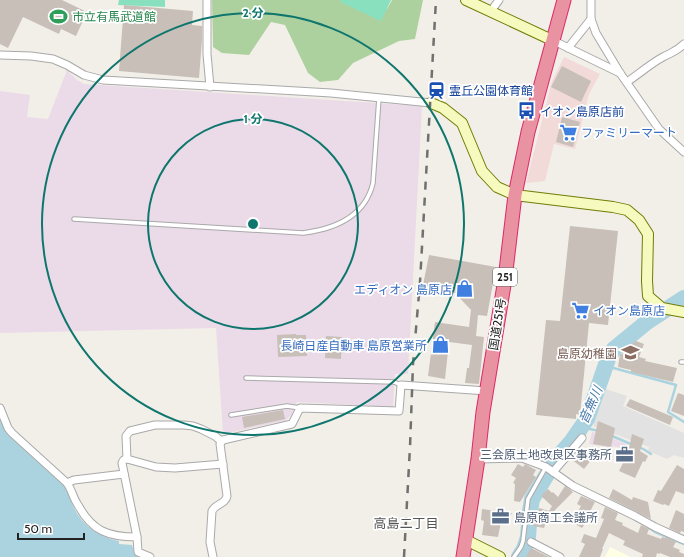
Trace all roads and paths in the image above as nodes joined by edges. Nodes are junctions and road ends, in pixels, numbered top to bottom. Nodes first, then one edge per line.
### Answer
1 (207, 0) edge
2 (466, 0) edge
3 (499, 0) edge
4 (564, 0) edge
5 (591, 0) edge
6 (491, 11) junction
7 (591, 19) junction
8 (554, 41) junction
9 (684, 44) edge
10 (568, 48) junction
11 (0, 55) edge
12 (620, 73) junction
13 (627, 82) junction
14 (210, 86) junction
15 (378, 98) junction
16 (431, 103) joint
17 (684, 152) edge
18 (515, 195) junction
19 (74, 219) dead end
20 (679, 311) edge
21 (246, 378) dead end
22 (401, 385) junction
23 (486, 391) junction
24 (0, 408) edge
25 (300, 408) junction
26 (231, 415) dead end
27 (582, 438) dead end
28 (221, 441) junction
29 (127, 459) junction
30 (478, 459) junction
31 (223, 464) junction
32 (549, 469) junction
33 (124, 474) junction
34 (66, 483) junction
35 (137, 537) junction
36 (466, 540) junction
37 (684, 540) edge
38 (523, 541) junction
39 (531, 542) joint
40 (556, 556) edge
41 (150, 557) edge
42 (213, 557) edge
43 (463, 557) edge
44 (500, 557) edge
45 (514, 557) edge

1 - 14 street
2 - 6 street
3 - 6 street
4 - 8 highway, 国道251号 / 251
5 - 7 street
6 - 8 street
7 - 10 street
7 - 12 street
8 - 10 street
8 - 18 highway, 国道251号 / 251
9 - 13 street
10 - 12 street
11 - 14 street
12 - 13 street
13 - 17 street
14 - 15 street
15 - 16 street
15 - 19 lane
16 - 18 street
18 - 20 street
18 - 23 highway, 国道251号 / 251
21 - 22 lane
22 - 23 street
22 - 25 street
23 - 30 highway, 国道251号 / 251
24 - 34 street
25 - 26 lane
25 - 28 street
27 - 32 street
28 - 29 street
28 - 31 street
29 - 31 street
29 - 33 street
30 - 32 street
30 - 36 highway, 国道251号 / 251
31 - 42 street
32 - 37 street
32 - 38 lane
33 - 34 street
33 - 35 street
34 - 35 street
35 - 41 street
36 - 43 highway, 国道251号 / 251
36 - 44 street
38 - 39 lane
38 - 45 lane
39 - 40 street

